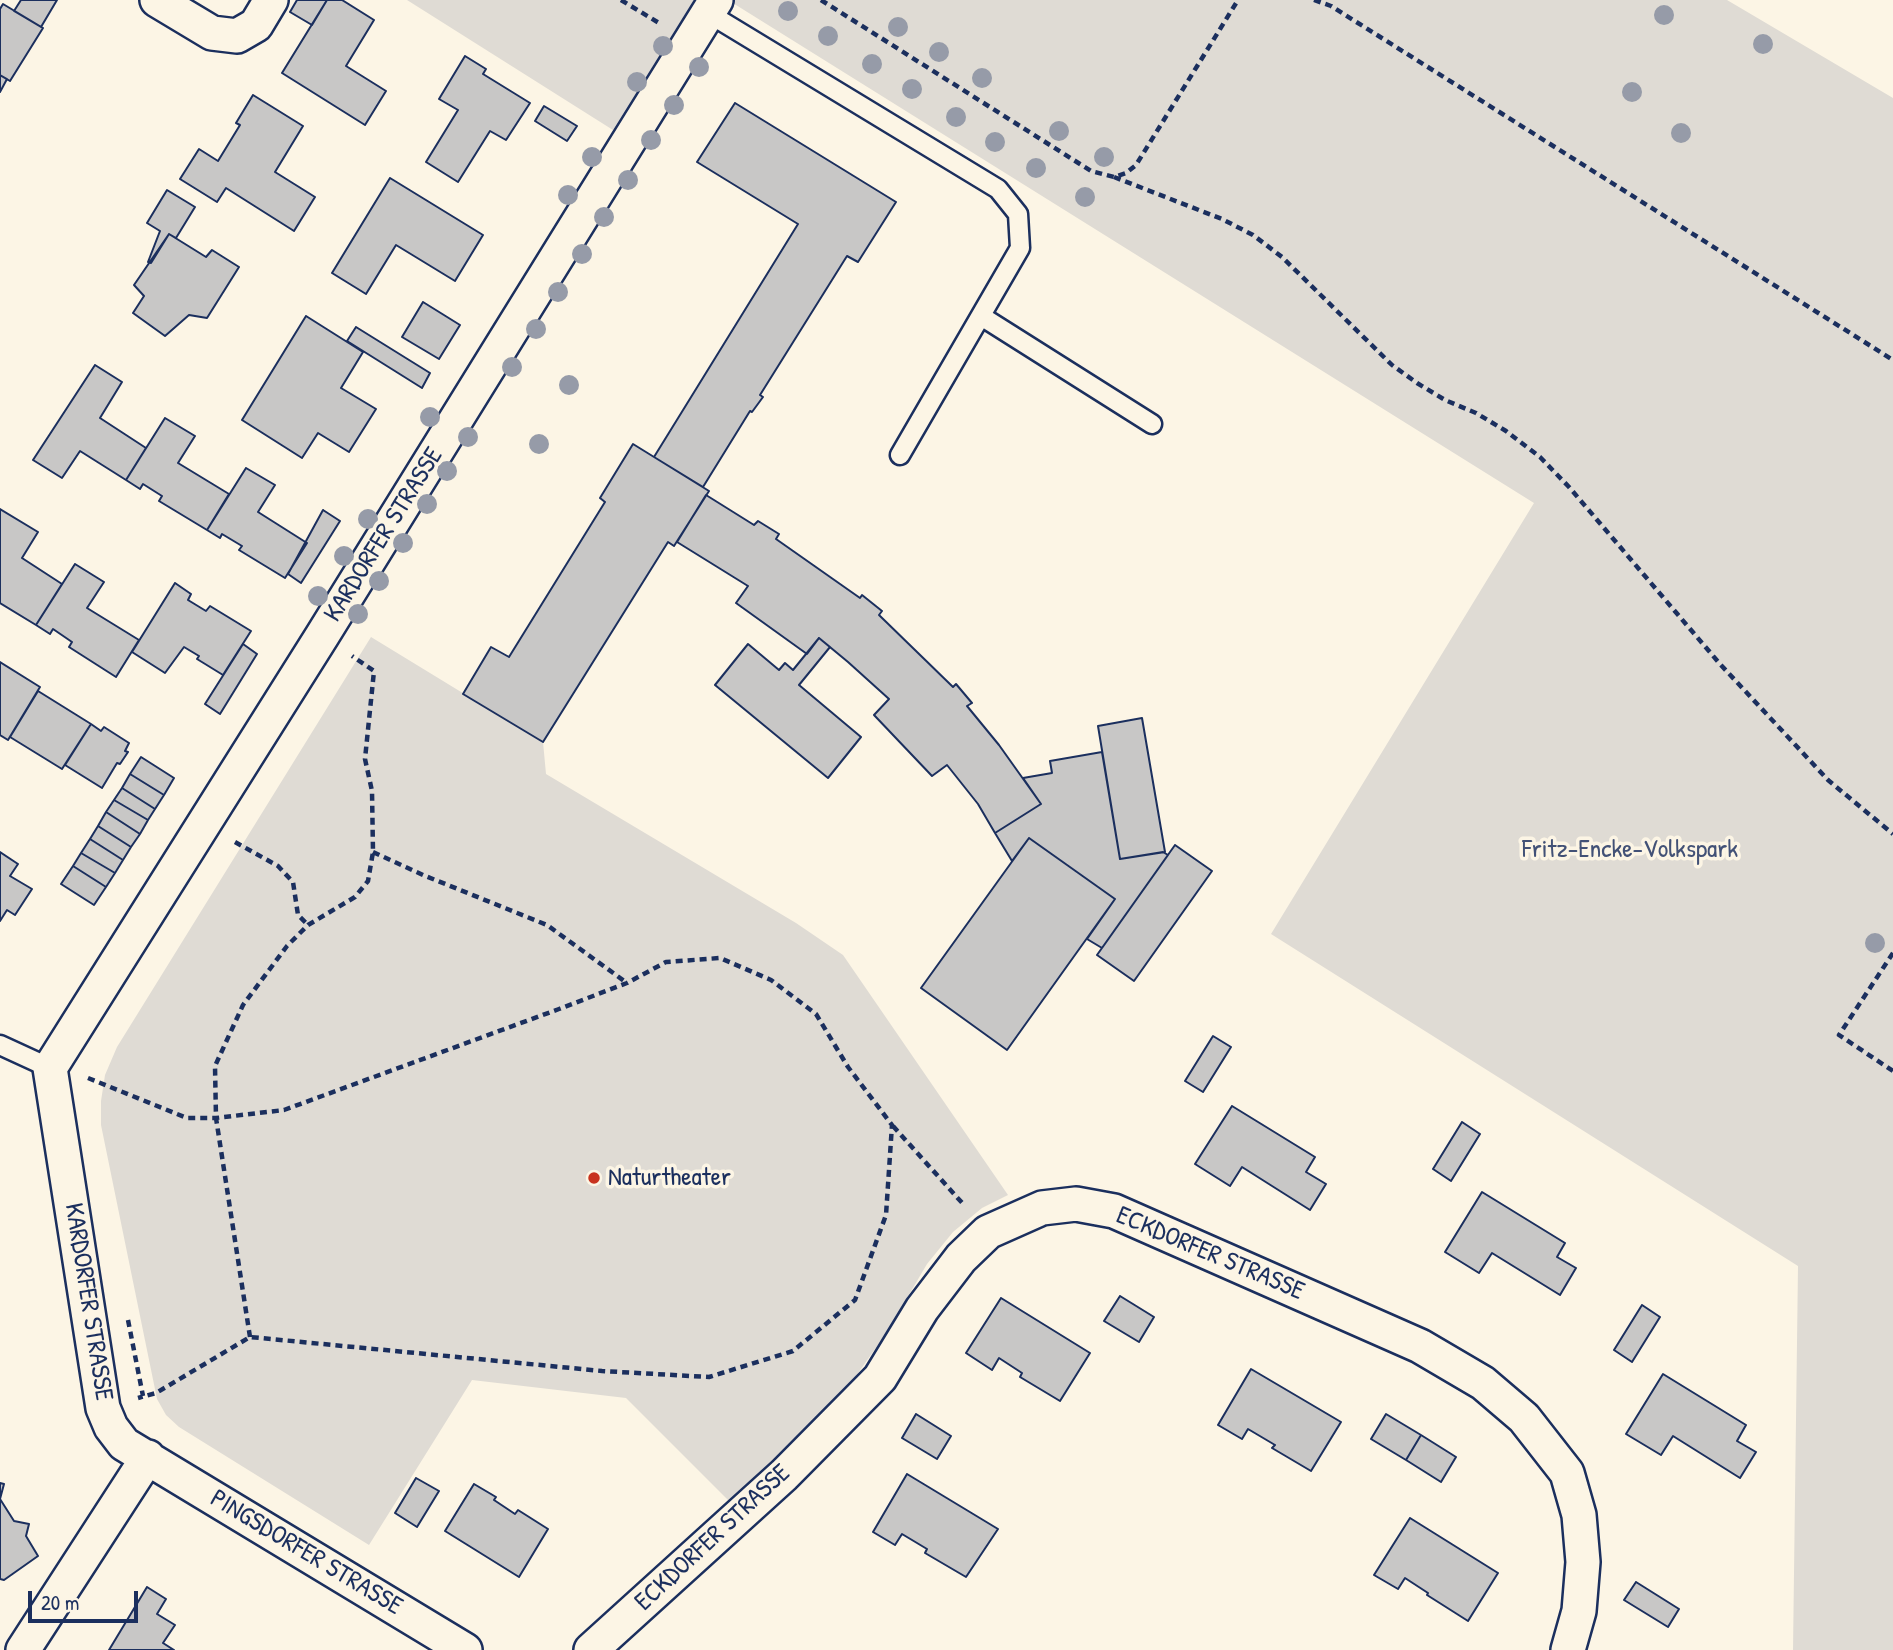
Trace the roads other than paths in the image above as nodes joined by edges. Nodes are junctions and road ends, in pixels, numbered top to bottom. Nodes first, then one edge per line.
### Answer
1 (157, 0) edge
2 (712, 7) edge
3 (264, 12) edge
4 (981, 316) junction
5 (1152, 424) dead end
6 (900, 456) dead end
7 (0, 1045) edge
8 (50, 1068) junction
9 (148, 1457) junction
10 (23, 1650) edge
11 (465, 1650) edge
12 (591, 1650) edge
13 (1567, 1650) edge

1 - 3 street
2 - 4 lane
2 - 8 street, KARDORFER STRASSE
4 - 5 lane
4 - 6 lane
7 - 8 lane
8 - 9 street, KARDORFER STRASSE
9 - 10 street
9 - 11 street, PINGSDORFER STRASSE
12 - 13 street, ECKDORFER STRASSE

